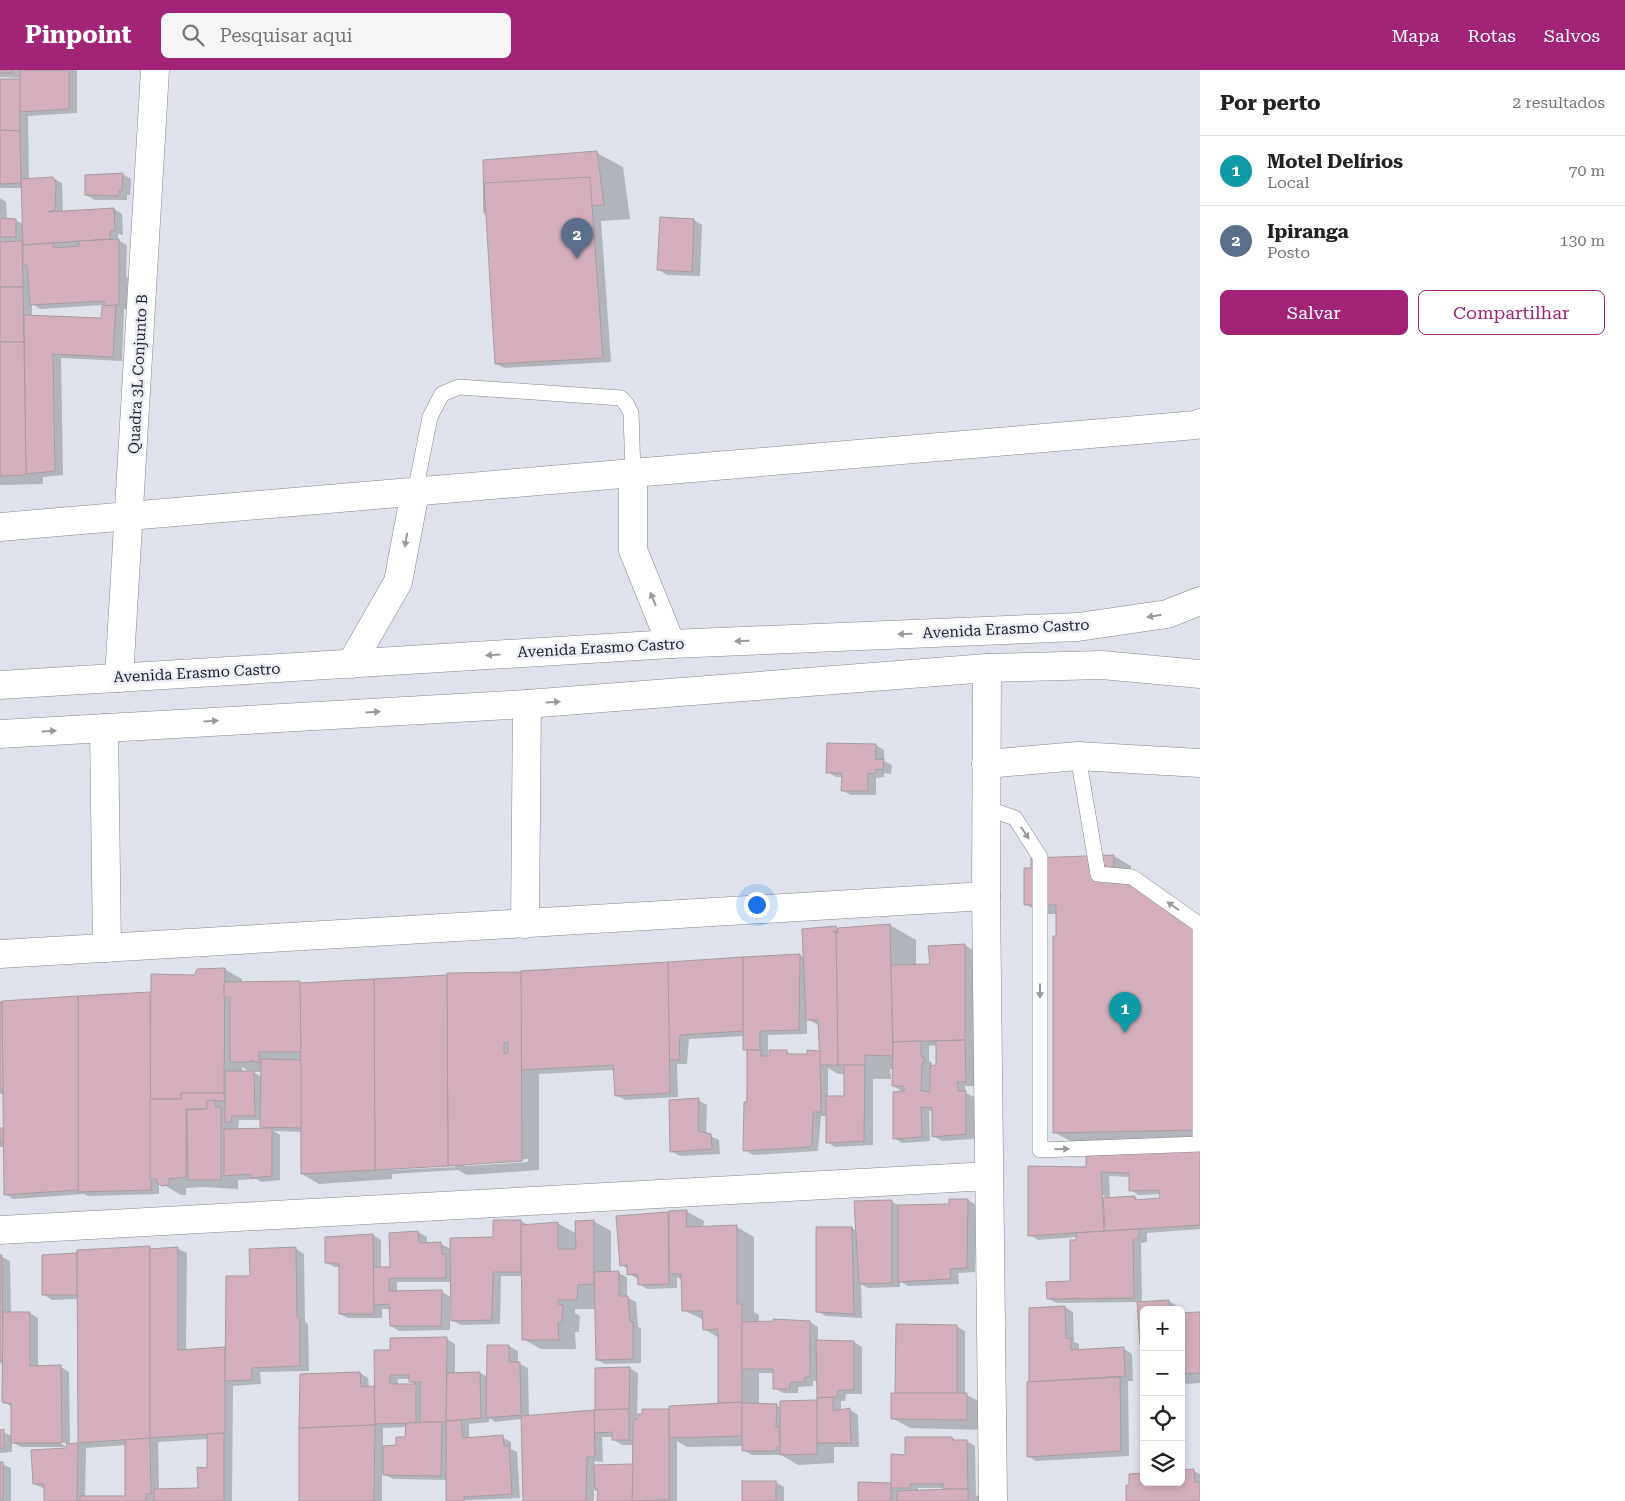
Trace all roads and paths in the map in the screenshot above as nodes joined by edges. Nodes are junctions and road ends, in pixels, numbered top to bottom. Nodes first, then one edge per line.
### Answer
1 (155, 70) edge
2 (1200, 423) edge
3 (633, 473) junction
4 (415, 492) junction
5 (130, 516) junction
6 (0, 527) edge
7 (1200, 601) edge
8 (671, 644) junction
9 (351, 664) junction
10 (987, 668) junction
11 (1200, 674) edge
12 (119, 678) junction
13 (0, 685) edge
14 (527, 704) junction
15 (104, 728) junction
16 (0, 734) edge
17 (1078, 756) junction
18 (1200, 763) edge
19 (986, 764) junction
20 (986, 808) junction
21 (986, 896) junction
22 (525, 924) junction
23 (107, 948) junction
24 (0, 954) edge
25 (989, 1176) junction
26 (0, 1230) edge
27 (993, 1501) edge

1 - 5 street, Quadra 3L Conjunto B
2 - 3 street
3 - 4 street
3 - 4 lane
8 -> 3 street
4 - 5 street
4 -> 9 street
5 - 6 street
5 - 12 street, Quadra 3L Conjunto B
7 -> 8 street, Avenida Erasmo Castro
8 -> 9 street, Avenida Erasmo Castro
9 - 12 street, Avenida Erasmo Castro
10 - 11 street
14 -> 10 street
10 - 19 street
12 - 13 street, Avenida Erasmo Castro
15 -> 14 street
14 - 22 street
16 -> 15 street
15 - 23 street
17 - 18 street
17 - 19 street
20 -> 17 lane
19 - 20 street
20 - 21 street
21 - 22 street
21 - 25 street
22 - 23 street
23 - 24 street
25 - 26 street
25 - 27 street

